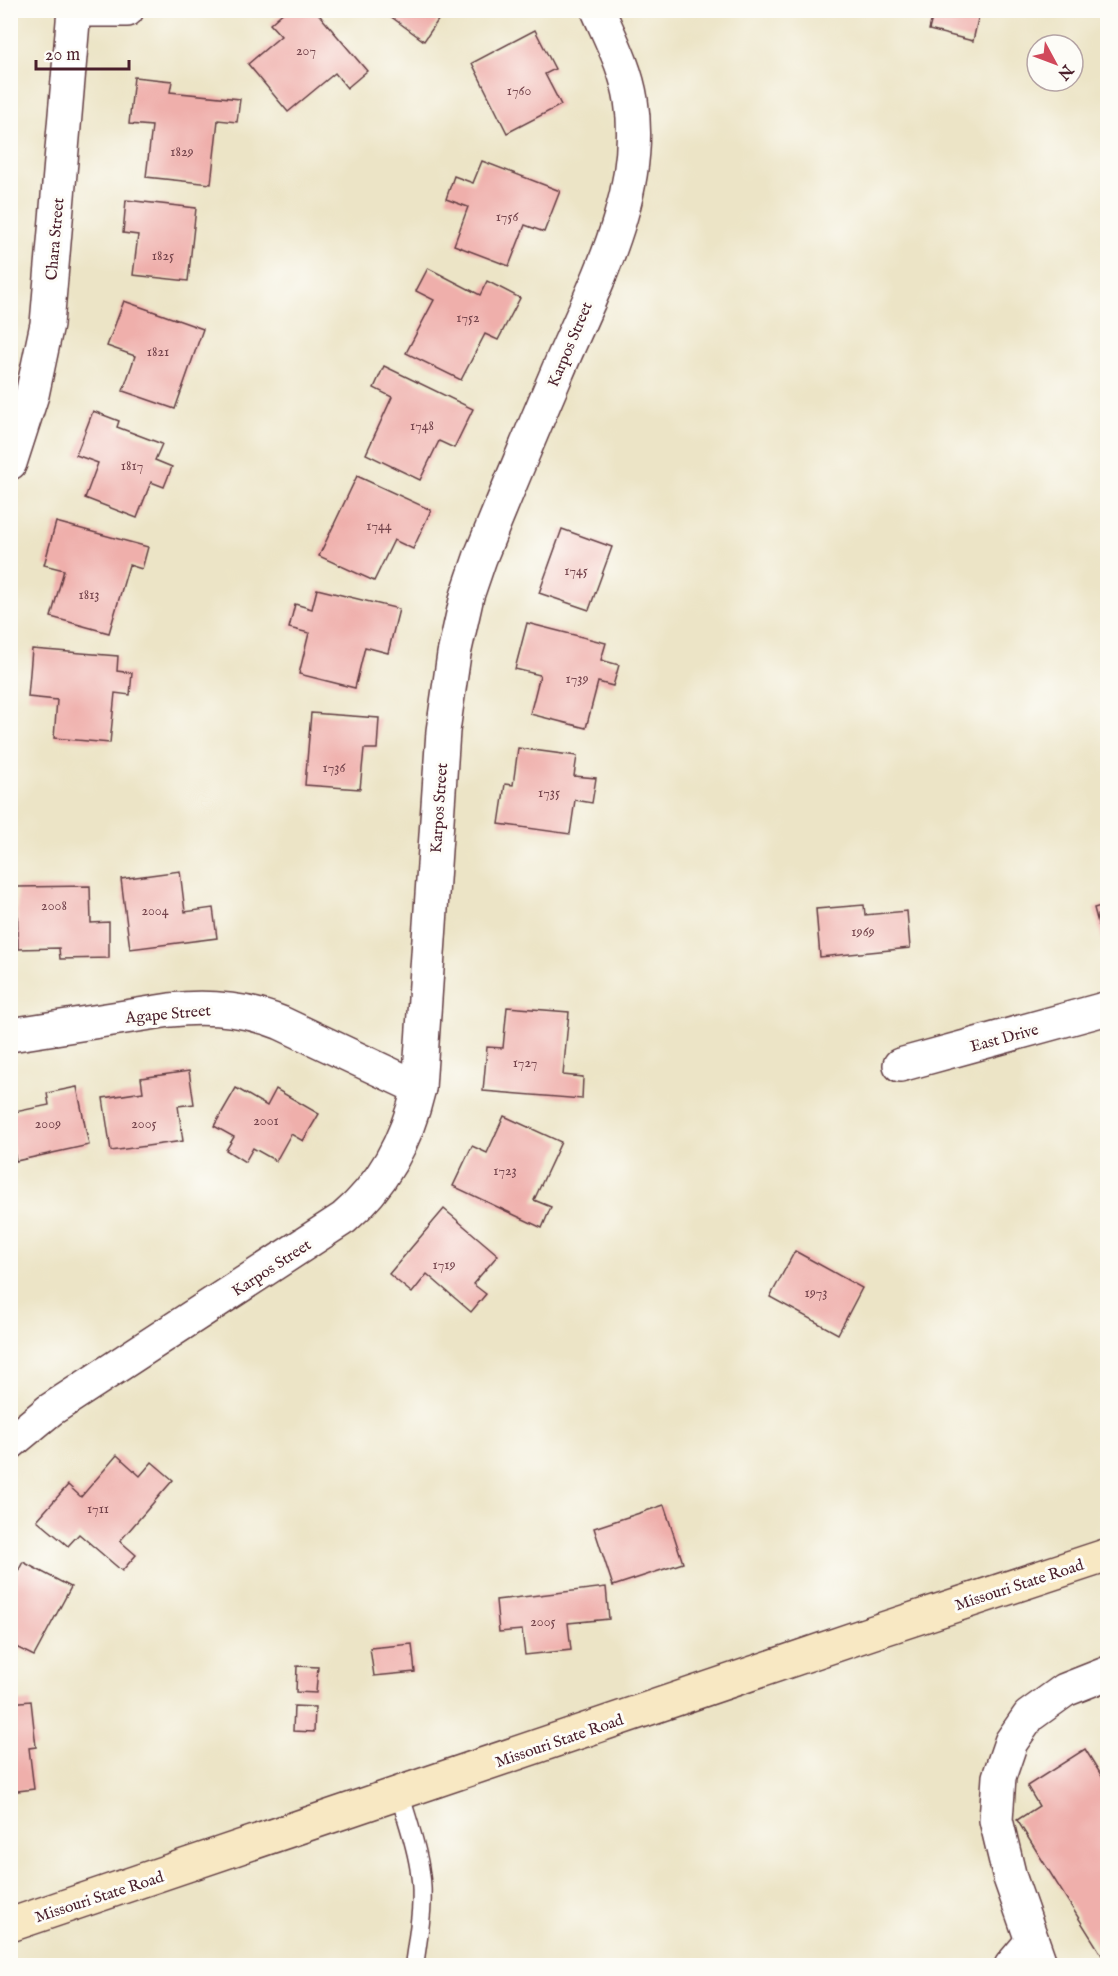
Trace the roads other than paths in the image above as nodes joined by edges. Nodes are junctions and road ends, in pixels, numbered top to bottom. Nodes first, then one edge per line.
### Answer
1 (74, 10) edge
2 (87, 10) edge
3 (127, 10) edge
4 (598, 10) edge
5 (10, 463) edge
6 (1107, 1008) edge
7 (10, 1035) edge
8 (900, 1065) dead end
9 (419, 1088) junction
10 (10, 1443) edge
11 (1107, 1555) edge
12 (1107, 1673) edge
13 (399, 1795) junction
14 (10, 1925) edge
15 (1036, 1953) edge
16 (414, 1965) edge
17 (1011, 1965) edge

1 - 5 street, Chara Street
2 - 3 street
4 - 9 street, Karpos Street
6 - 8 street, East Drive
7 - 9 street, Agape Street
9 - 10 street, Karpos Street
11 - 13 street, Missouri State Road
12 - 15 street
13 - 14 street, Missouri State Road
13 - 16 lane
15 - 17 street

